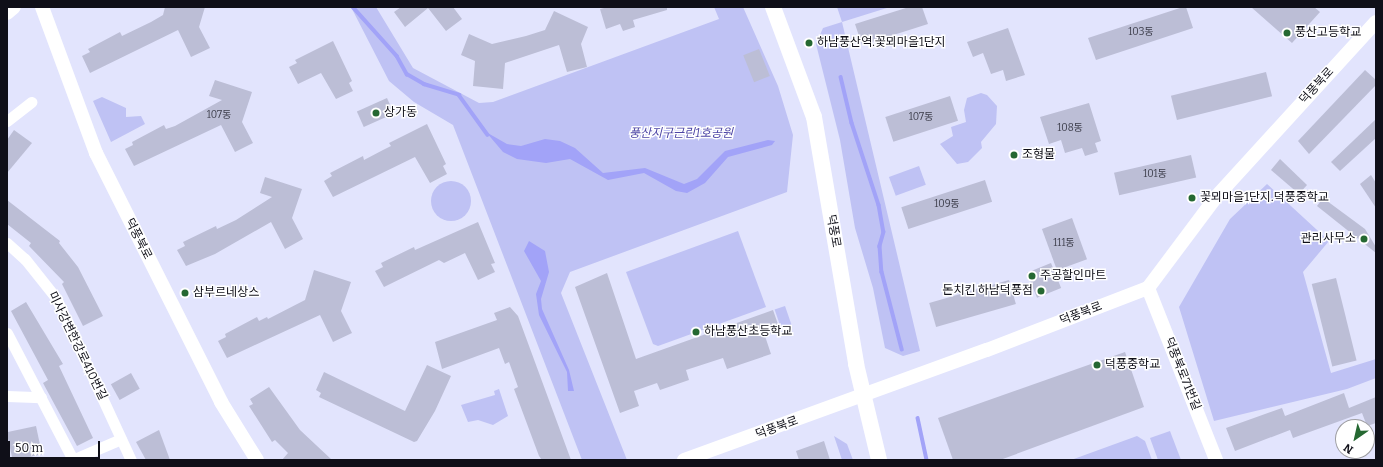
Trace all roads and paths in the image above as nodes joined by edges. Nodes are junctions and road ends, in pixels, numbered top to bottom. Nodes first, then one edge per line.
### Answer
1 (14, 7) edge
2 (42, 7) edge
3 (772, 7) edge
4 (7, 13) edge
5 (1376, 22) edge
6 (31, 102) dead end
7 (7, 121) edge
8 (7, 244) edge
9 (1148, 288) junction
10 (7, 333) edge
11 (7, 396) edge
12 (863, 396) junction
13 (41, 397) junction
14 (121, 439) junction
15 (72, 460) edge
16 (131, 460) edge
17 (257, 460) edge
18 (684, 460) edge
19 (879, 460) edge
20 (1216, 460) edge

1 - 4 street
2 - 17 street, 덕풍북로
3 - 12 main road, 덕풍로
5 - 9 street, 덕풍북로
6 - 7 street
8 - 14 street, 미사강변한강로410번길
9 - 12 street, 덕풍북로
9 - 20 street, 덕풍북로71번길
10 - 13 street
11 - 13 street
12 - 18 street, 덕풍북로
12 - 19 main road, 덕풍로
13 - 15 street
14 - 15 street
14 - 16 street, 미사강변한강로410번길

